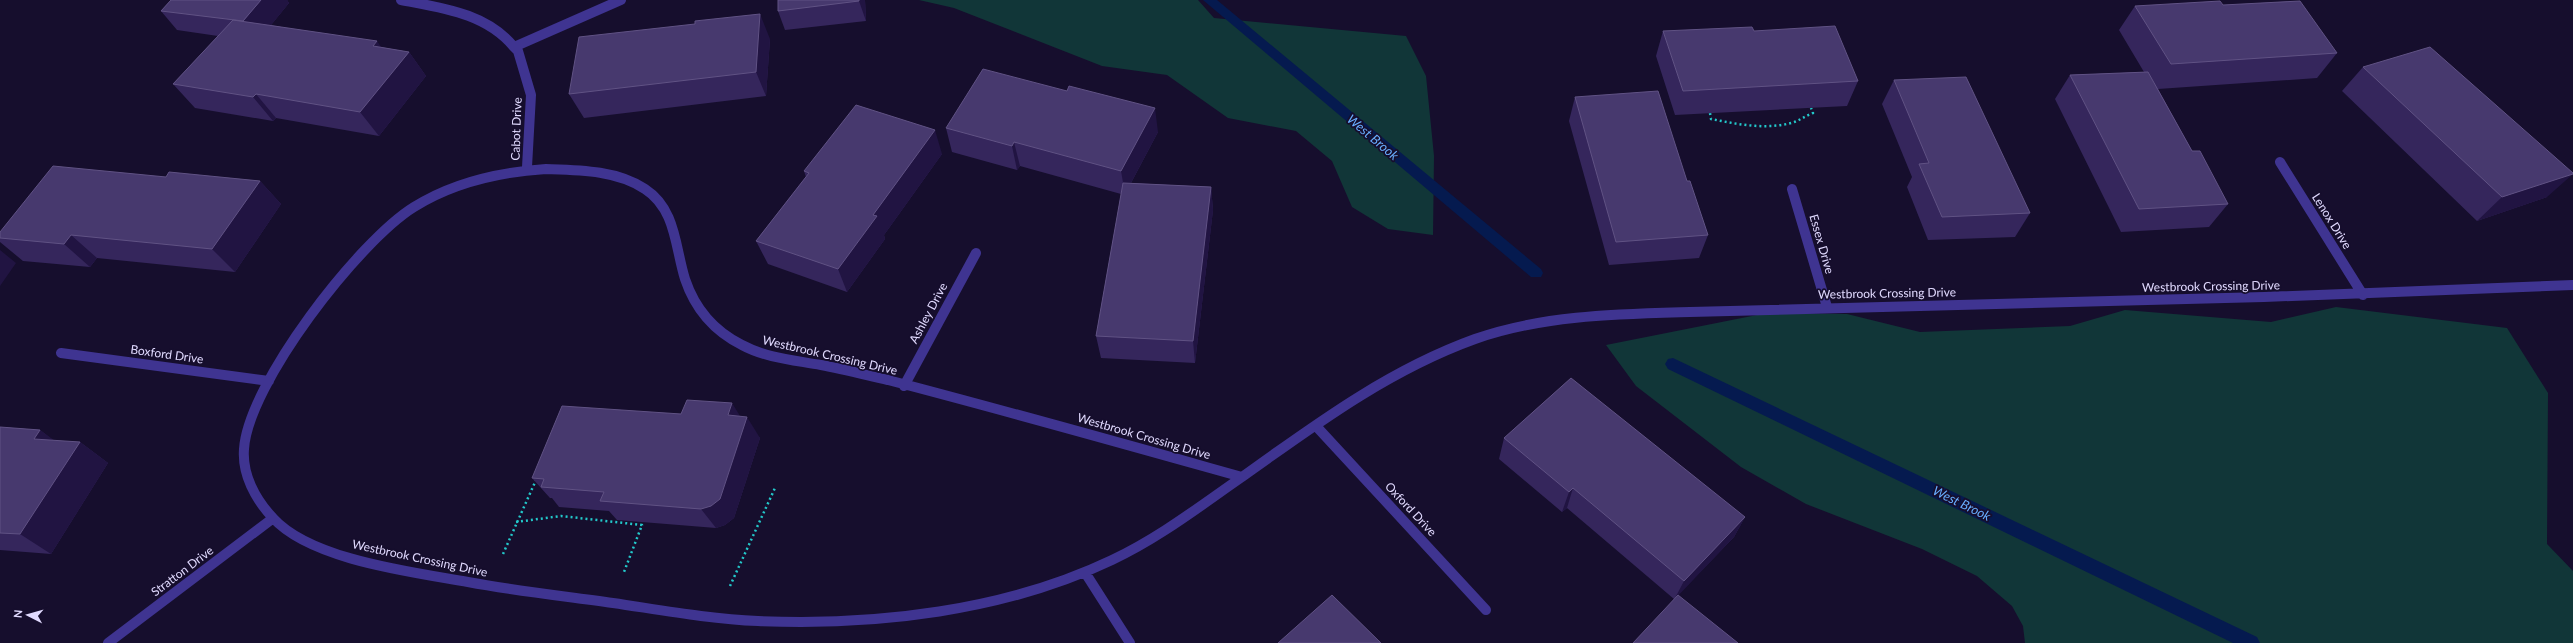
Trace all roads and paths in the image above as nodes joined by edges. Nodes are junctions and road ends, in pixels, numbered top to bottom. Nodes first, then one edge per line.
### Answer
1 (401, 0) edge
2 (621, 0) edge
3 (514, 46) junction
4 (1811, 108) edge
5 (1710, 113) edge
6 (2280, 162) dead end
7 (527, 168) junction
8 (1792, 188) dead end
9 (976, 253) dead end
10 (2573, 285) edge
11 (2362, 295) junction
12 (1827, 307) junction
13 (61, 354) dead end
14 (269, 381) junction
15 (904, 386) junction
16 (1316, 426) junction
17 (538, 476) edge
18 (1243, 477) junction
19 (775, 488) dead end
20 (272, 519) junction
21 (516, 522) junction
22 (503, 554) dead end
23 (623, 574) dead end
24 (1086, 574) junction
25 (729, 589) dead end
26 (1486, 610) dead end
27 (108, 643) edge
28 (1130, 643) edge

1 - 3 street, Cabot Drive
2 - 3 street
3 - 7 street, Cabot Drive
4 - 5 path
6 - 11 street, Lenox Drive
7 - 14 street, Westbrook Crossing Drive
7 - 15 street, Westbrook Crossing Drive
8 - 12 street, Essex Drive
9 - 15 street, Ashley Drive
10 - 11 street, Westbrook Crossing Drive
11 - 12 street, Westbrook Crossing Drive
12 - 16 street, Westbrook Crossing Drive
13 - 14 street, Boxford Drive
14 - 20 street, Westbrook Crossing Drive
15 - 18 street, Westbrook Crossing Drive
16 - 18 street, Westbrook Crossing Drive
16 - 26 street, Oxford Drive
17 - 21 path
18 - 24 street, Westbrook Crossing Drive
19 - 25 path
20 - 24 street, Westbrook Crossing Drive
20 - 27 street, Stratton Drive
21 - 22 path
21 - 23 path
24 - 28 street

